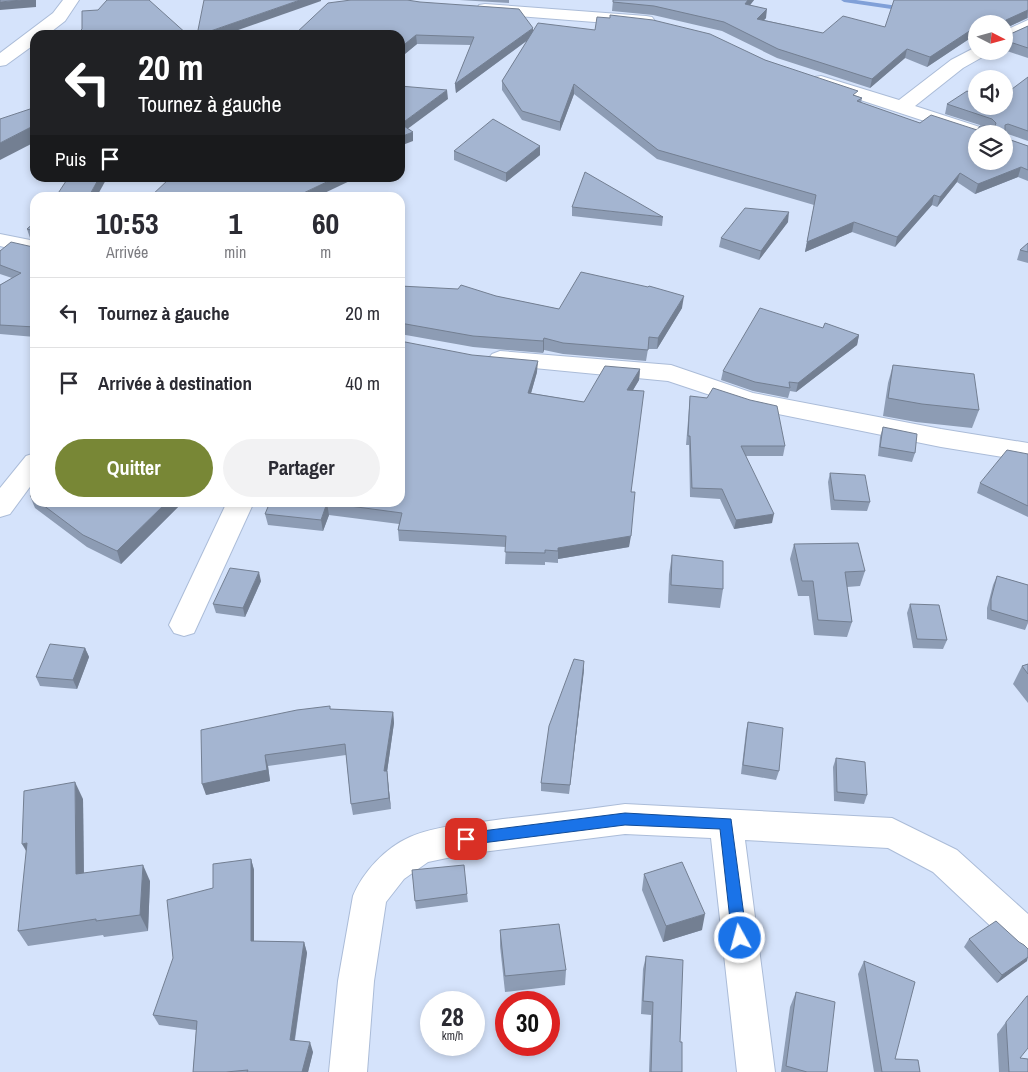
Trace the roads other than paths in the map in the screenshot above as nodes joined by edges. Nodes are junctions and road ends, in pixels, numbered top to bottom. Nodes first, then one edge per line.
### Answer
1 (71, 0) edge
2 (470, 8) edge
3 (662, 24) edge
4 (1028, 25) edge
5 (42, 30) edge
6 (1013, 33) edge
7 (30, 39) edge
8 (968, 58) edge
9 (0, 61) edge
10 (808, 76) edge
11 (902, 107) junction
12 (968, 129) edge
13 (0, 240) edge
14 (30, 247) edge
15 (482, 358) edge
16 (1028, 452) edge
17 (30, 468) edge
18 (0, 507) edge
19 (240, 507) edge
20 (184, 625) dead end
21 (726, 824) junction
22 (1028, 937) edge
23 (348, 1072) edge
24 (756, 1072) edge

1 - 5 street
2 - 3 street
4 - 6 street
7 - 9 street
8 - 11 street
10 - 11 street
11 - 12 street
13 - 14 street
15 - 16 street
17 - 18 street
19 - 20 street
21 - 22 street
21 - 23 street
21 - 24 street

